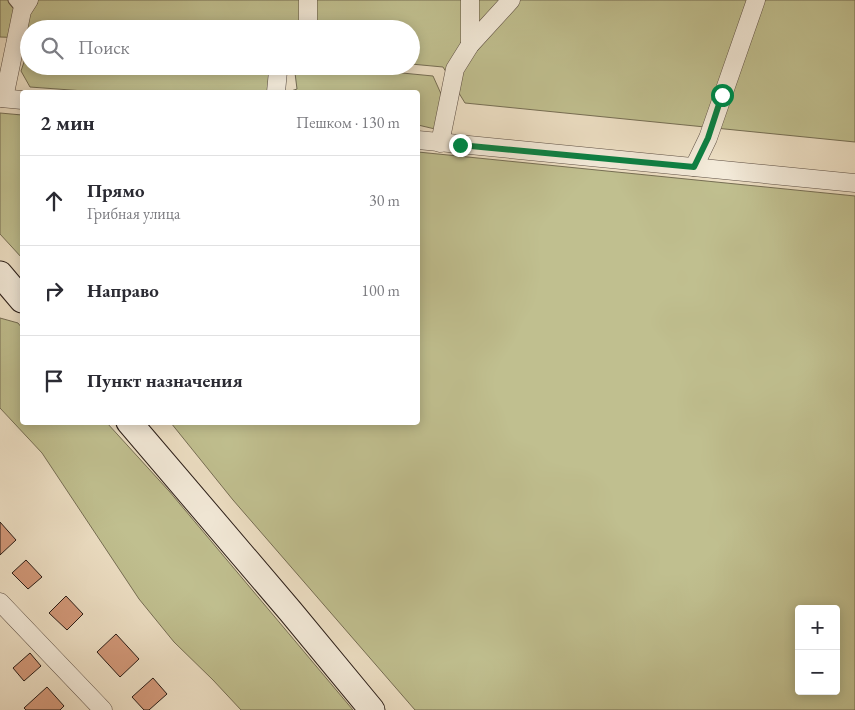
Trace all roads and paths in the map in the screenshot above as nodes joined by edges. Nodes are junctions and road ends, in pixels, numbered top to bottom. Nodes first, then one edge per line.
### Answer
1 (308, 0) edge
2 (470, 0) edge
3 (511, 0) edge
4 (756, 0) edge
5 (21, 4) edge
6 (308, 20) edge
7 (470, 45) junction
8 (278, 75) edge
9 (276, 90) edge
10 (2, 98) edge
11 (20, 100) edge
12 (420, 140) edge
13 (440, 143) junction
14 (694, 167) junction
15 (855, 183) edge
16 (0, 274) edge
17 (20, 298) edge
18 (132, 425) edge
19 (0, 602) edge
20 (103, 710) edge
21 (372, 710) edge

1 - 6 street
2 - 7 street
3 - 7 street
4 - 14 street
5 - 10 street
7 - 13 street
8 - 9 street
10 - 11 street
12 - 13 street
13 - 14 street
14 - 15 street
16 - 17 main road
18 - 21 main road
19 - 20 street

